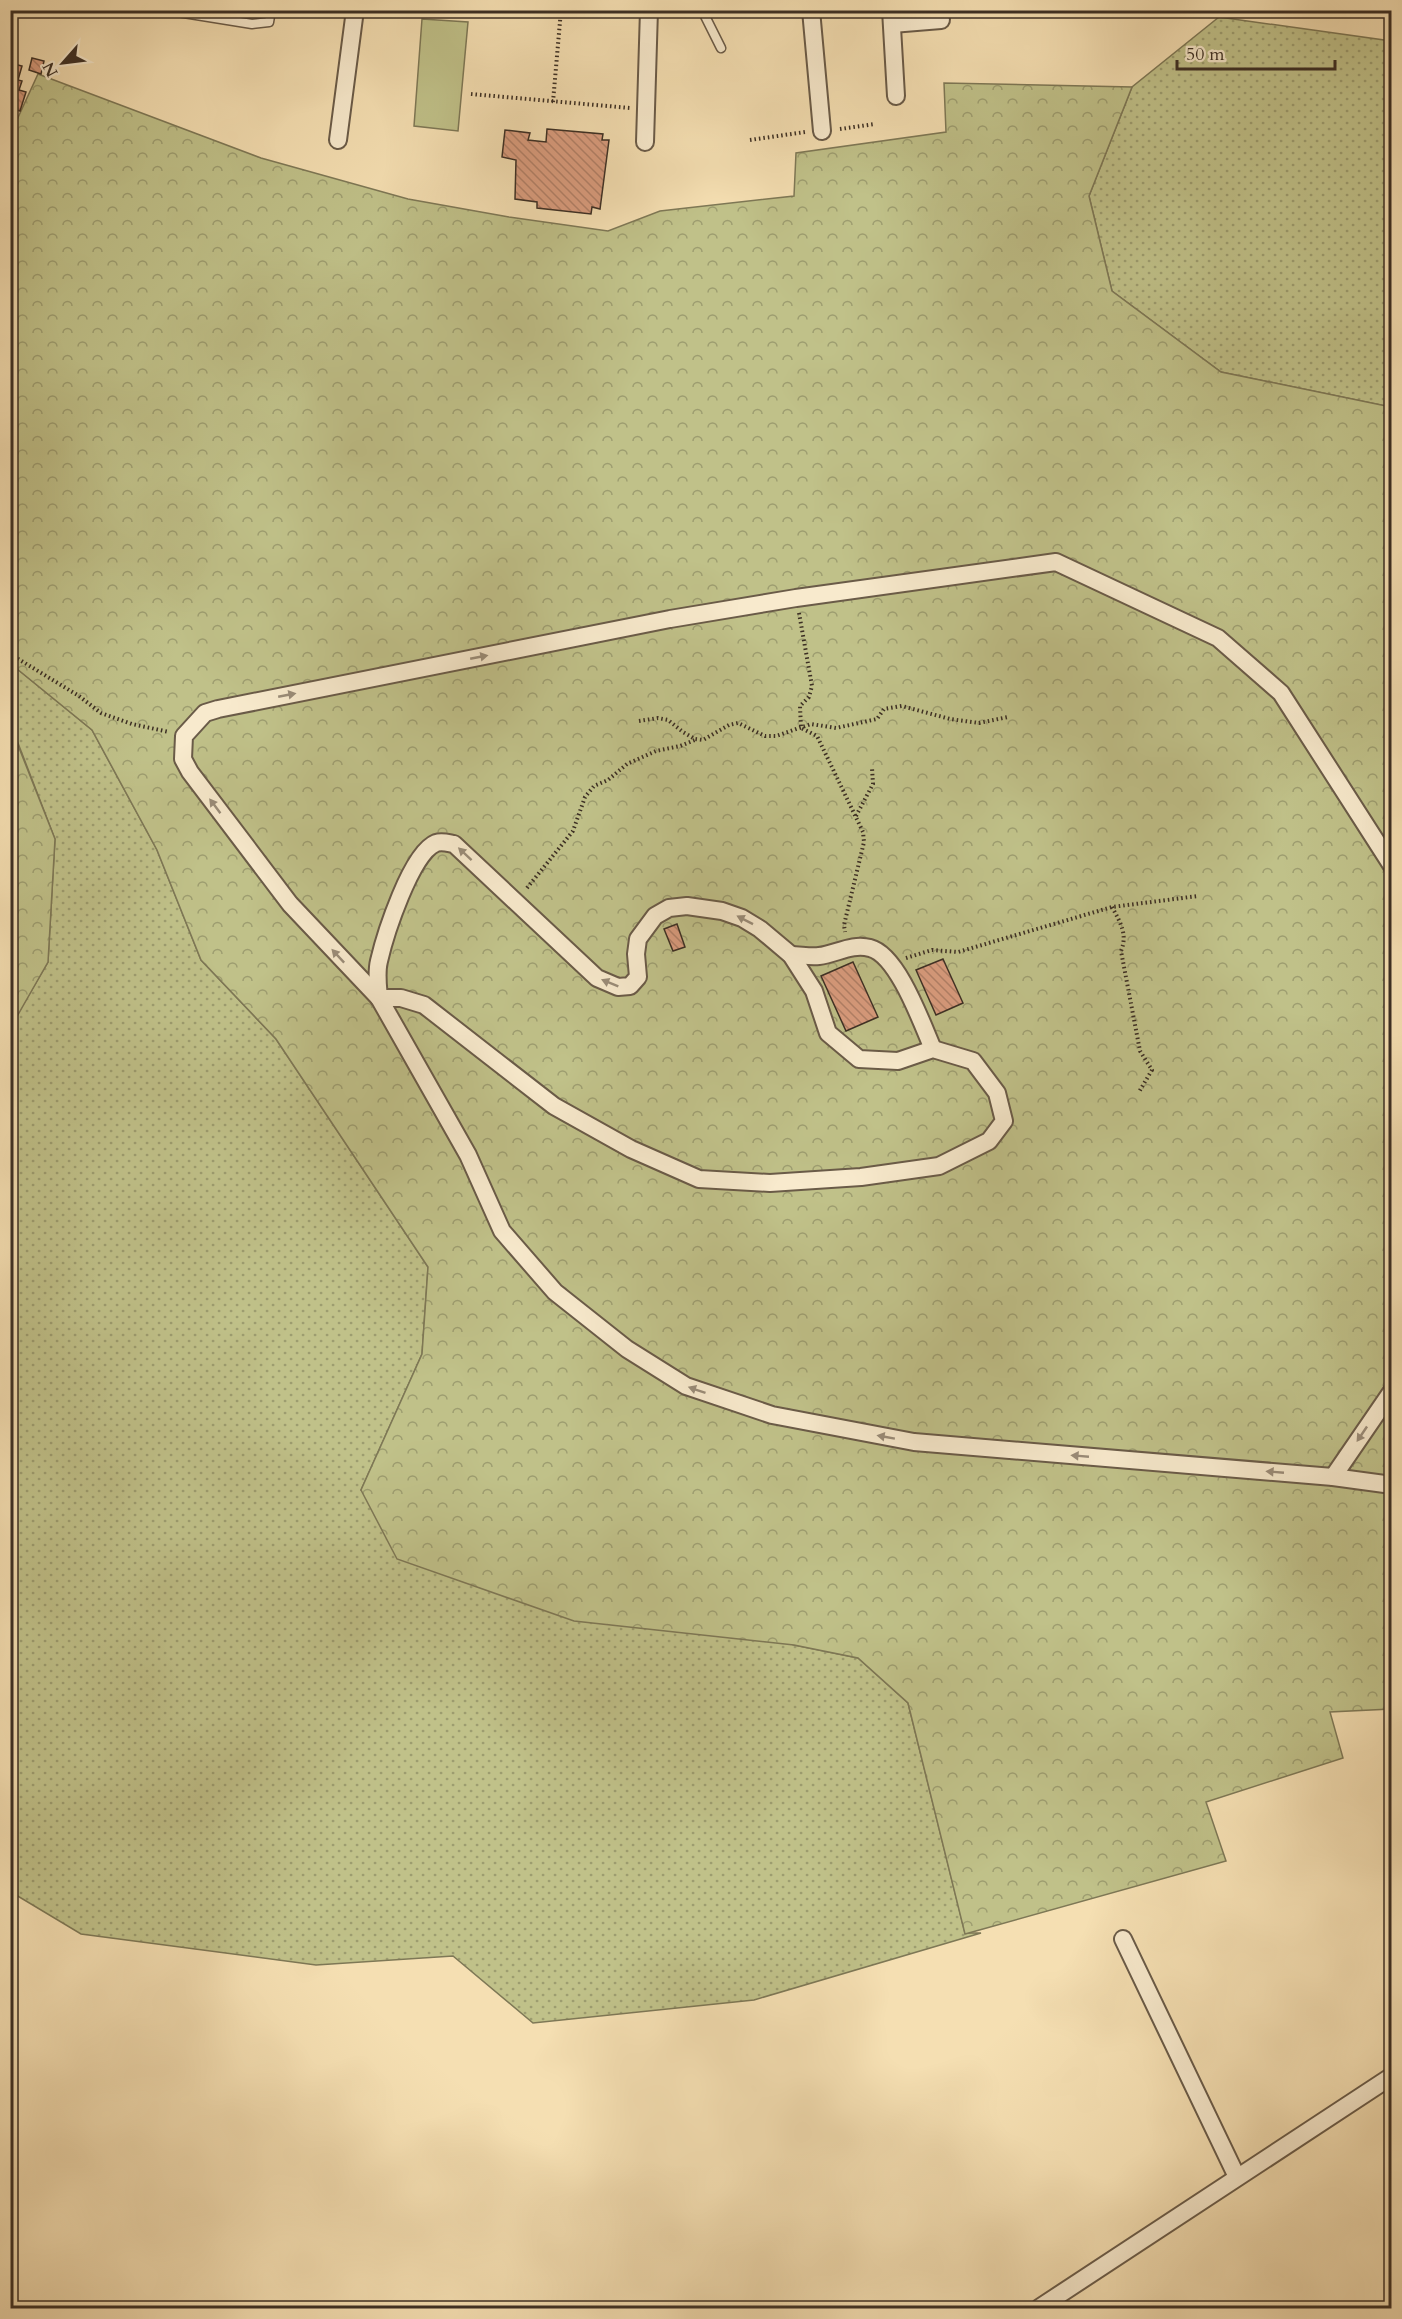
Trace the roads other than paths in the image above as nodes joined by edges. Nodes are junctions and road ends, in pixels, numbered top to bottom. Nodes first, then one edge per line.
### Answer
1 (165, 10) edge
2 (271, 10) edge
3 (355, 10) edge
4 (649, 10) edge
5 (702, 10) edge
6 (811, 10) edge
7 (892, 17) edge
8 (941, 20) dead end
9 (721, 48) dead end
10 (896, 96) dead end
11 (822, 131) road end
12 (338, 140) dead end
13 (645, 142) dead end
14 (1392, 866) edge
15 (791, 955) junction
16 (379, 998) junction
17 (933, 1049) junction
18 (1392, 1391) edge
19 (1333, 1477) junction
20 (1392, 1485) edge
21 (1123, 1939) dead end
22 (1392, 2076) edge
23 (1237, 2177) junction
24 (1039, 2308) edge

1 - 2 lane
3 - 12 street
4 - 13 street
5 - 9 lane
6 - 11 street
7 - 8 street
7 - 10 street
16 -> 14 street
15 -> 16 street
15 - 17 street
15 - 17 street
16 - 17 street
19 -> 16 street
18 -> 19 street
19 - 20 street
21 - 23 street
22 - 23 street
23 - 24 street

